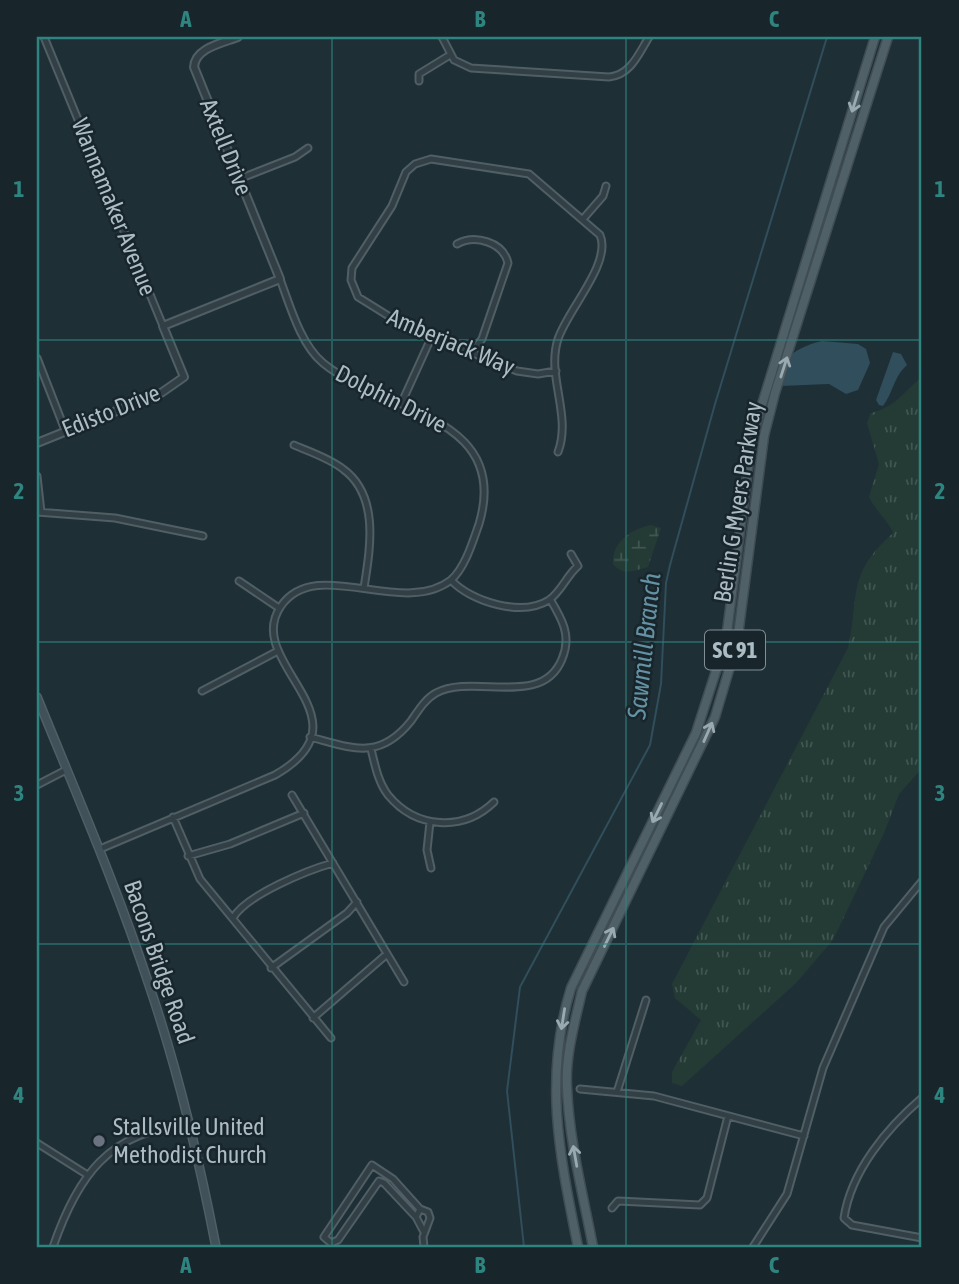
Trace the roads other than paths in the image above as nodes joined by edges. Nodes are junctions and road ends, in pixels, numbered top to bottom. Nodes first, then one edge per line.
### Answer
1 (44, 37) edge
2 (237, 37) edge
3 (442, 37) edge
4 (649, 37) edge
5 (875, 37) edge
6 (888, 37) edge
7 (450, 55) junction
8 (419, 81) dead end
9 (308, 148) dead end
10 (410, 155) dead end
11 (415, 164) junction
12 (239, 179) junction
13 (606, 186) dead end
14 (583, 219) junction
15 (457, 244) dead end
16 (803, 266) junction
17 (816, 270) junction
18 (281, 279) junction
19 (163, 326) junction
20 (432, 335) junction
21 (472, 352) junction
22 (37, 358) edge
23 (556, 371) junction
24 (184, 377) joint
25 (401, 404) junction
26 (65, 430) junction
27 (37, 443) edge
28 (294, 445) dead end
29 (558, 452) dead end
30 (37, 476) edge
31 (39, 512) edge
32 (203, 536) dead end
33 (571, 554) dead end
34 (451, 580) junction
35 (239, 581) dead end
36 (364, 588) junction
37 (550, 599) junction
38 (279, 608) junction
39 (276, 652) junction
40 (202, 691) dead end
41 (37, 697) edge
42 (40, 713) edge
43 (310, 737) junction
44 (371, 749) junction
45 (66, 770) junction
46 (37, 785) edge
47 (292, 795) dead end
48 (494, 802) dead end
49 (304, 813) junction
50 (173, 817) junction
51 (430, 822) junction
52 (100, 849) junction
53 (188, 856) junction
54 (333, 863) junction
55 (431, 868) dead end
56 (922, 881) edge
57 (357, 902) junction
58 (233, 918) junction
59 (387, 954) junction
60 (271, 968) junction
61 (404, 982) dead end
62 (571, 988) junction
63 (582, 991) junction
64 (646, 1000) dead end
65 (313, 1018) junction
66 (331, 1038) dead end
67 (580, 1089) dead end
68 (617, 1092) junction
69 (922, 1098) edge
70 (728, 1116) junction
71 (189, 1125) junction
72 (804, 1136) junction
73 (37, 1143) edge
74 (86, 1174) junction
75 (350, 1195) junction
76 (362, 1203) junction
77 (343, 1206) junction
78 (612, 1208) dead end
79 (420, 1209) junction
80 (355, 1214) junction
81 (416, 1217) junction
82 (424, 1232) junction
83 (922, 1238) edge
84 (337, 1245) edge
85 (53, 1247) edge
86 (216, 1247) edge
87 (424, 1247) edge
88 (578, 1247) edge
89 (595, 1247) edge
90 (753, 1247) edge

1 - 19 street, Wannamaker Avenue
2 - 12 street, Axtell Drive
3 - 7 street
4 - 7 street
5 -> 16 main road, Berlin G Myers Parkway / SC 91
6 - 17 main road, Berlin G Myers Parkway / SC 91
7 - 8 street
9 - 12 street
10 - 11 street
11 - 14 street, Amberjack Way
11 - 20 street, Amberjack Way
12 - 18 street, Axtell Drive
13 - 14 street
14 - 23 street, Amberjack Way
15 - 21 street
16 - 17 main road
16 -> 62 main road, Berlin G Myers Parkway / SC 91
63 -> 17 main road, Berlin G Myers Parkway / SC 91
18 - 19 street
18 - 25 street, Dolphin Drive
19 - 24 street, Wannamaker Avenue
20 - 21 street, Amberjack Way
20 - 25 street
21 - 23 street, Amberjack Way
22 - 26 street
23 - 29 street
24 - 26 street, Edisto Drive
25 - 34 street, Dolphin Drive
26 - 27 street, Edisto Drive
28 - 36 street
30 - 31 street
31 - 32 street
33 - 37 street
34 - 36 street
34 - 37 street
35 - 38 street
36 - 38 street
37 - 44 street
38 - 39 street
39 - 40 street
39 - 43 street
41 - 42 main road, Bacons Bridge Road
42 - 45 main road, Bacons Bridge Road
43 - 44 street
43 - 50 street
44 - 51 street
45 - 46 street
45 - 52 main road, Bacons Bridge Road
47 - 49 street
48 - 51 street
49 - 53 street
49 - 54 street
50 - 52 street
50 - 53 street
51 - 55 street
52 - 71 main road, Bacons Bridge Road
53 - 58 street
54 - 57 street
54 - 58 street
56 - 72 street
57 - 59 street
57 - 60 street
58 - 60 street
59 - 61 street
59 - 65 street
60 - 65 street
62 - 63 main road
62 -> 88 main road, Berlin G Myers Parkway / SC 91
89 -> 63 main road, Berlin G Myers Parkway / SC 91
64 - 68 street
65 - 66 street
67 - 68 street
68 - 70 street
69 - 83 street
70 - 72 street
70 - 78 street
71 - 74 street
71 - 86 main road, Bacons Bridge Road
72 - 90 street
73 - 74 street
74 - 85 street
75 - 76 street
75 - 77 street
75 - 79 street
76 - 80 street
76 - 81 street
77 - 80 street
77 - 84 street
79 - 81 street
79 - 82 street
80 - 84 street
81 - 82 street
82 - 87 street

